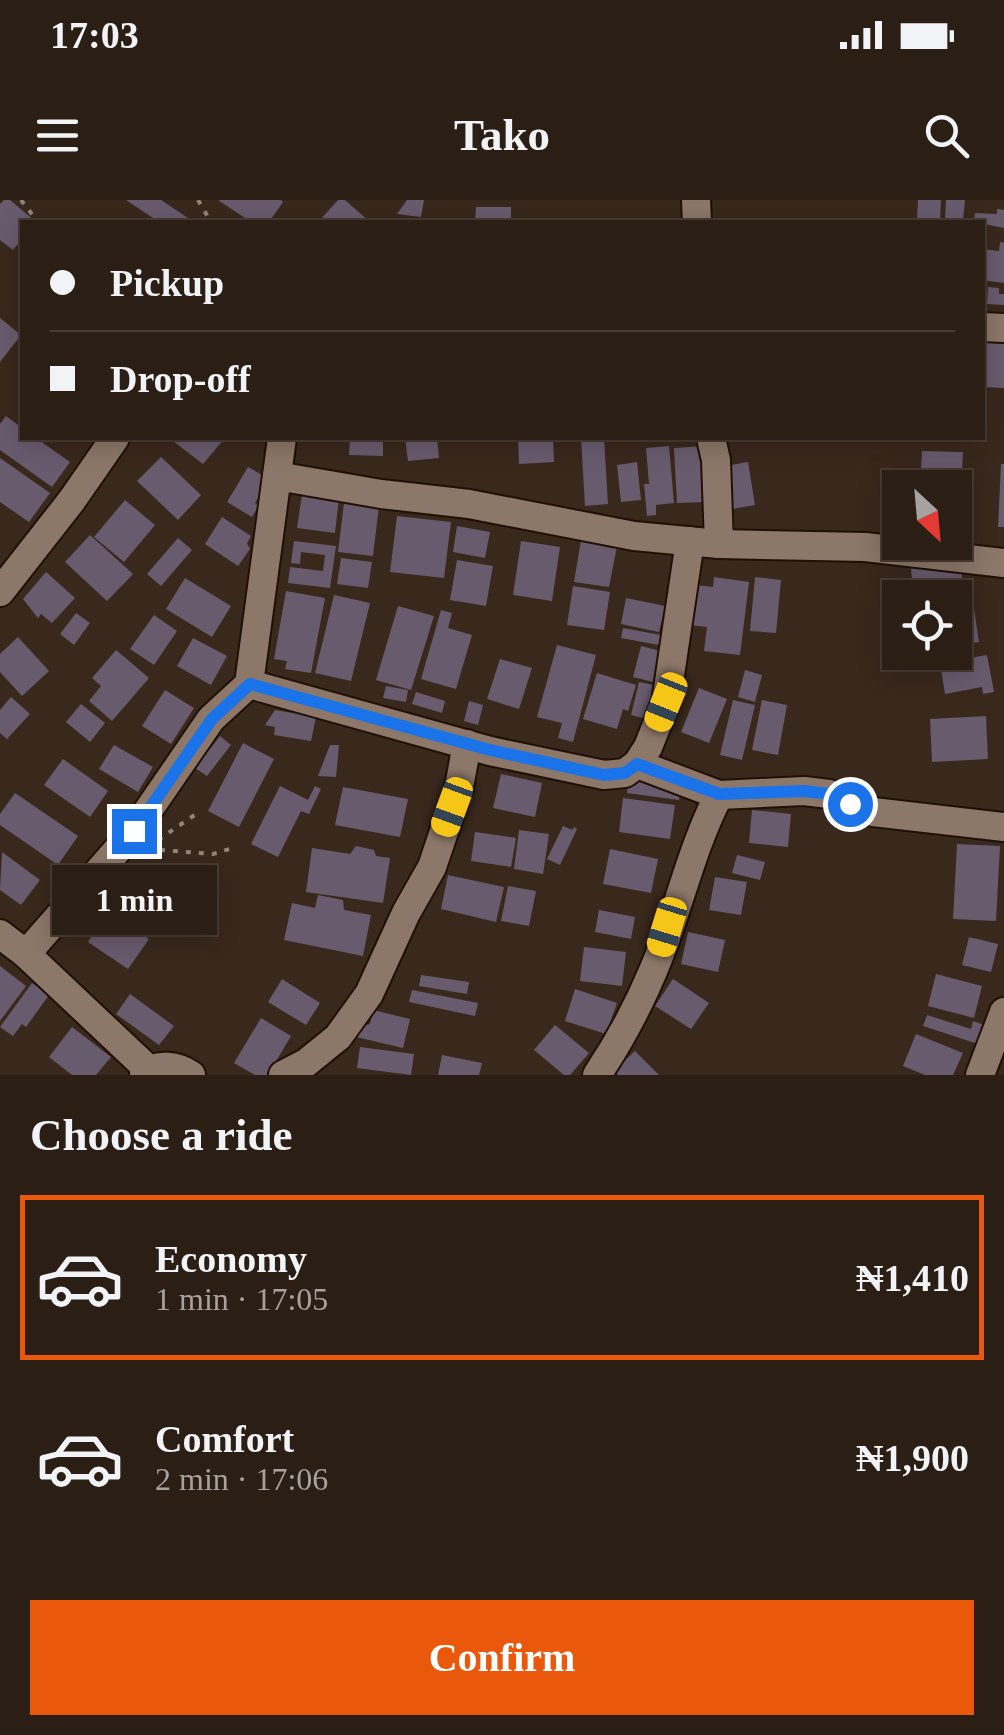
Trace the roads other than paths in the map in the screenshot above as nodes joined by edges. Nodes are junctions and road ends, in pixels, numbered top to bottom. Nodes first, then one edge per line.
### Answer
1 (114, 440) edge
2 (282, 440) edge
3 (711, 440) edge
4 (277, 476) junction
5 (690, 541) junction
6 (719, 544) junction
7 (1004, 563) edge
8 (0, 592) edge
9 (250, 684) junction
10 (467, 744) junction
11 (637, 764) junction
12 (719, 794) junction
13 (1004, 827) edge
14 (0, 934) edge
15 (26, 954) junction
16 (1004, 1012) edge
17 (991, 1064) edge
18 (147, 1072) edge
19 (191, 1075) edge
20 (283, 1075) edge
21 (598, 1075) edge

1 - 8 street
2 - 4 street
3 - 6 street
4 - 5 street
4 - 9 street
5 - 6 street
5 - 11 street
6 - 7 street
9 - 10 street
9 - 15 street
10 - 11 street
10 - 20 street
11 - 12 street
12 - 13 street
12 - 21 street
14 - 15 street
15 - 18 street
16 - 17 street
18 - 19 street

